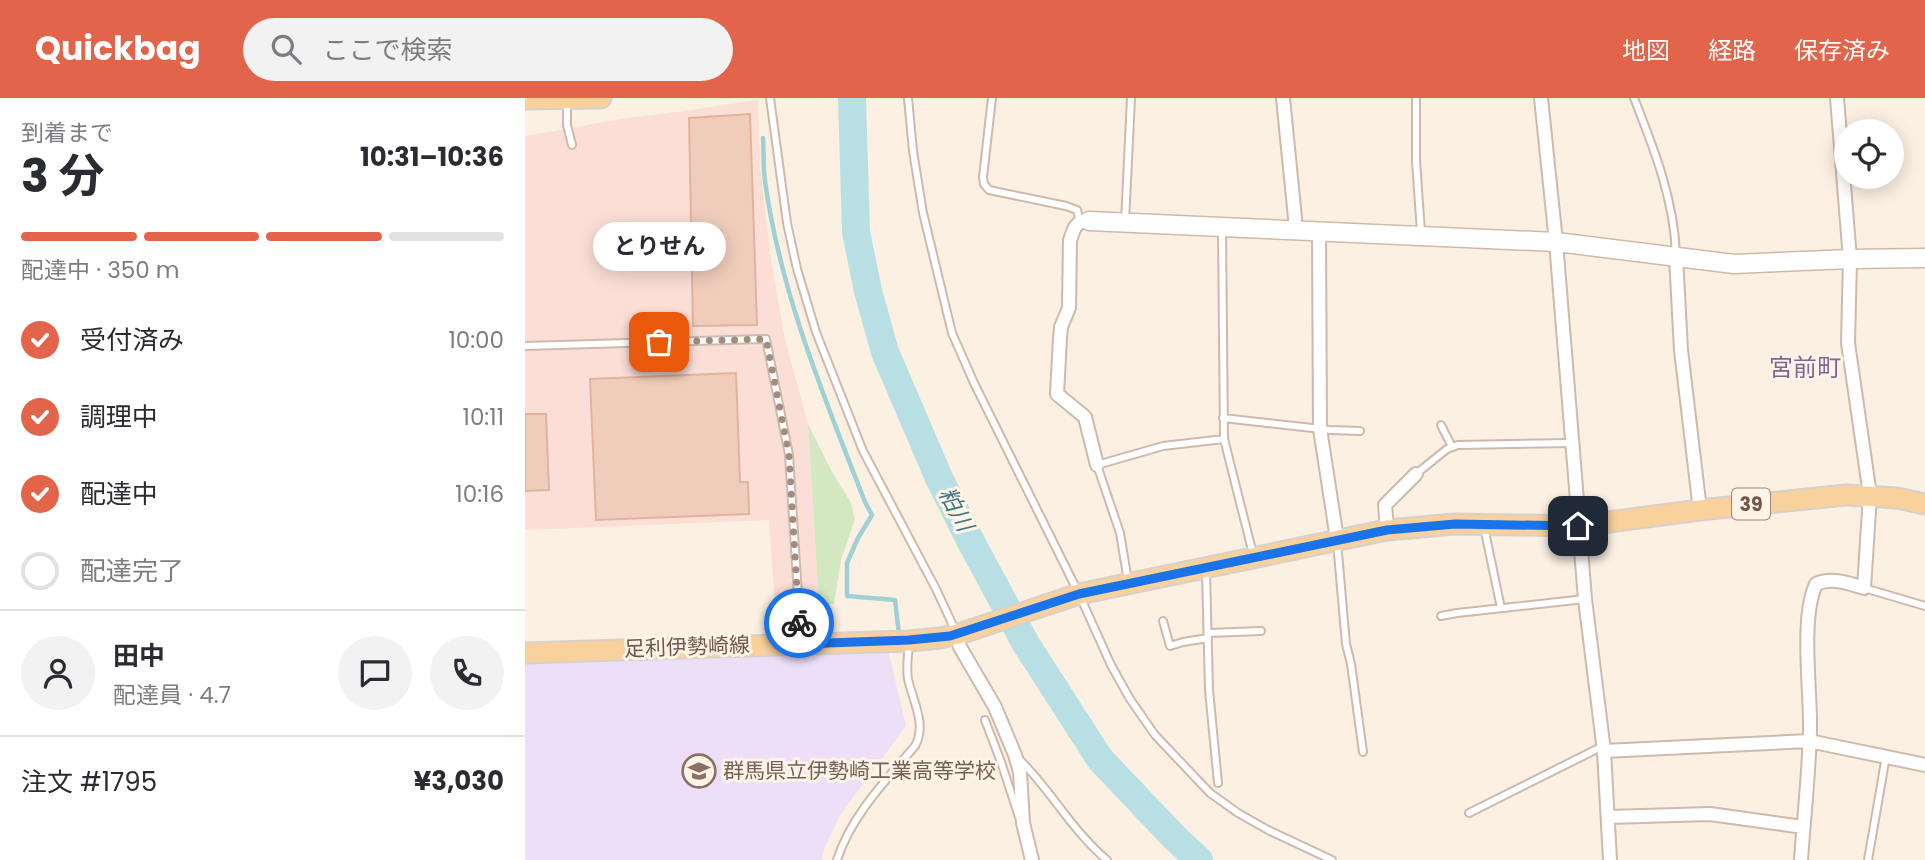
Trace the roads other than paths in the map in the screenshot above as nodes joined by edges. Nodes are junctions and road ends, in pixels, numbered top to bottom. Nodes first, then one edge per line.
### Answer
1 (601, 98) edge
2 (770, 98) edge
3 (908, 98) edge
4 (992, 98) edge
5 (1131, 98) edge
6 (1283, 98) edge
7 (1416, 98) edge
8 (1541, 98) edge
9 (1635, 98) edge
10 (1837, 98) edge
11 (525, 99) edge
12 (567, 99) edge
13 (572, 145) dead end
14 (1084, 222) junction
15 (1125, 223) junction
16 (1222, 228) junction
17 (1295, 232) junction
18 (1319, 232) junction
19 (1421, 236) junction
20 (1556, 242) junction
21 (1676, 257) junction
22 (1925, 258) edge
23 (1850, 259) junction
24 (525, 346) edge
25 (1223, 418) junction
26 (1441, 425) dead end
27 (1320, 429) junction
28 (1360, 432) dead end
29 (1223, 439) junction
30 (1571, 443) junction
31 (1452, 447) junction
32 (1097, 465) junction
33 (1416, 474) joint
34 (1870, 495) junction
35 (1925, 504) edge
36 (1700, 510) junction
37 (1484, 525) junction
38 (1578, 526) junction
39 (1387, 530) junction
40 (1337, 539) junction
41 (1253, 556) junction
42 (1205, 566) junction
43 (1129, 583) junction
44 (1864, 588) junction
45 (1076, 595) junction
46 (1585, 599) junction
47 (1925, 606) edge
48 (1501, 608) junction
49 (1441, 616) dead end
50 (1163, 621) dead end
51 (1261, 631) dead end
52 (959, 634) junction
53 (1208, 636) junction
54 (909, 640) junction
55 (801, 644) junction
56 (525, 653) edge
57 (985, 720) dead end
58 (1809, 741) junction
59 (1603, 749) junction
60 (1363, 752) dead end
61 (1015, 755) junction
62 (1886, 757) junction
63 (1925, 765) edge
64 (1218, 783) dead end
65 (1469, 813) dead end
66 (1609, 817) junction
67 (1023, 823) junction
68 (1803, 827) junction
69 (837, 860) edge
70 (1032, 860) edge
71 (1107, 860) edge
72 (1332, 860) edge
73 (1610, 860) edge
74 (1801, 860) edge
75 (1868, 860) edge

1 - 12 main road
2 - 52 lane
3 - 45 lane
4 - 14 lane
5 - 15 lane
6 - 17 street
7 - 19 lane
8 - 20 street
9 - 21 lane
10 - 23 street
11 - 12 main road
12 - 13 lane
14 - 15 street
14 - 32 street
15 - 16 street
16 - 17 street
16 - 25 lane
17 - 18 street
18 - 19 street
18 - 27 street
19 - 20 street
20 - 21 street
20 - 30 street
21 - 23 street
21 - 36 street
22 - 23 street
23 - 34 street
24 - 55 lane
25 - 27 lane
25 - 29 lane
26 - 31 lane
27 - 28 lane
27 - 40 street
29 - 32 lane
29 - 41 lane
30 - 31 lane
30 - 38 street
31 - 33 lane
32 - 43 lane
33 - 39 street
34 - 35 main road, 足利伊勢崎線 / 39
34 - 36 main road, 足利伊勢崎線 / 39
34 - 44 street
36 - 38 main road, 足利伊勢崎線 / 39
37 - 38 main road, 足利伊勢崎線 / 39
37 - 39 main road, 足利伊勢崎線 / 39
37 - 48 lane
38 - 46 street
39 - 40 main road, 足利伊勢崎線 / 39
40 - 41 main road, 足利伊勢崎線 / 39
40 - 60 lane
41 - 42 main road, 足利伊勢崎線 / 39
42 - 43 main road, 足利伊勢崎線 / 39
42 - 53 lane
43 - 45 main road, 足利伊勢崎線 / 39
44 - 47 lane
44 - 58 street
45 - 52 main road, 足利伊勢崎線 / 39
45 - 72 lane
46 - 48 lane
46 - 59 street
48 - 49 lane
50 - 53 lane
51 - 53 lane
52 - 54 main road, 足利伊勢崎線 / 39
52 - 61 street
53 - 64 lane
54 - 55 main road, 足利伊勢崎線 / 39
54 - 69 lane
55 - 56 main road, 足利伊勢崎線 / 39
57 - 67 lane
58 - 59 street
58 - 62 street
58 - 68 street
59 - 65 lane
59 - 66 street
61 - 67 street
61 - 71 lane
62 - 63 street
62 - 75 lane
66 - 68 street
66 - 73 street
67 - 70 street
68 - 74 street

